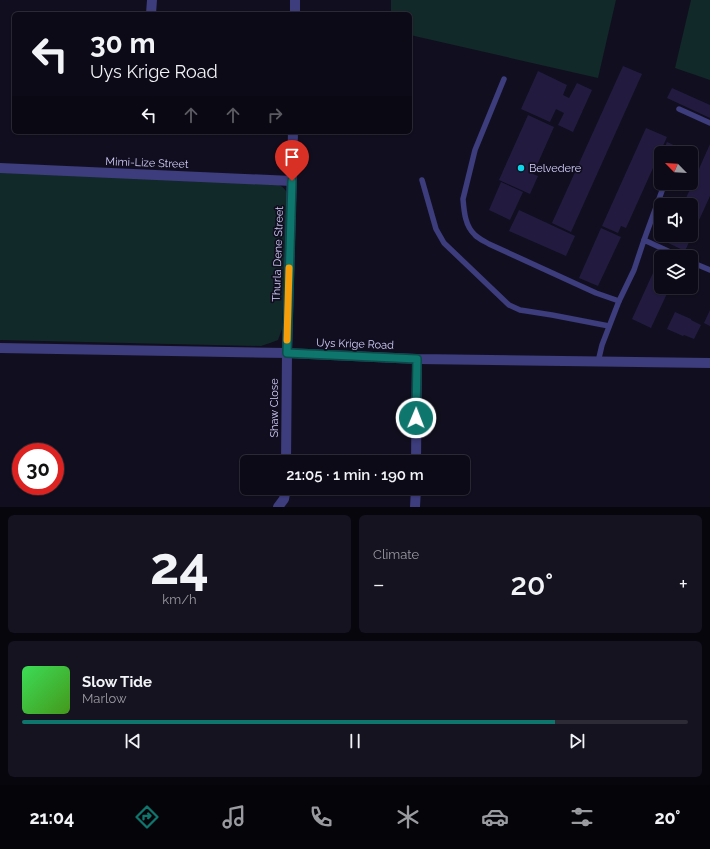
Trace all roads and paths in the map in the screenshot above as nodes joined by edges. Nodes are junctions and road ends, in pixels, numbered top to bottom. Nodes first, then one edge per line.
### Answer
1 (152, 0) edge
2 (295, 0) edge
3 (151, 12) edge
4 (295, 12) edge
5 (504, 79) dead end
6 (679, 109) dead end
7 (710, 123) edge
8 (293, 134) edge
9 (0, 168) edge
10 (422, 180) dead end
11 (292, 181) junction
12 (662, 190) edge
13 (644, 240) junction
14 (666, 250) edge
15 (698, 265) edge
16 (710, 270) edge
17 (619, 301) junction
18 (609, 326) junction
19 (0, 348) edge
20 (287, 353) junction
21 (417, 359) junction
22 (598, 362) junction
23 (710, 363) edge
24 (286, 455) edge
25 (416, 455) edge
26 (285, 495) edge
27 (416, 495) edge
28 (278, 507) edge
29 (415, 507) edge

1 - 3 street
2 - 4 street
5 - 17 lane
6 - 7 lane
8 - 11 street, Thurla Dene Street
9 - 11 street, Mimi-Lize Street
10 - 18 lane
11 - 20 street, Thurla Dene Street
12 - 13 lane
13 - 14 lane
13 - 17 lane
15 - 16 lane
17 - 18 lane
18 - 22 lane
19 - 20 street, Uys Krige Road
20 - 21 street, Uys Krige Road
20 - 24 street, Shaw Close
21 - 22 street, Uys Krige Road
21 - 25 street
22 - 23 street, Uys Krige Road
26 - 28 street
27 - 29 street

